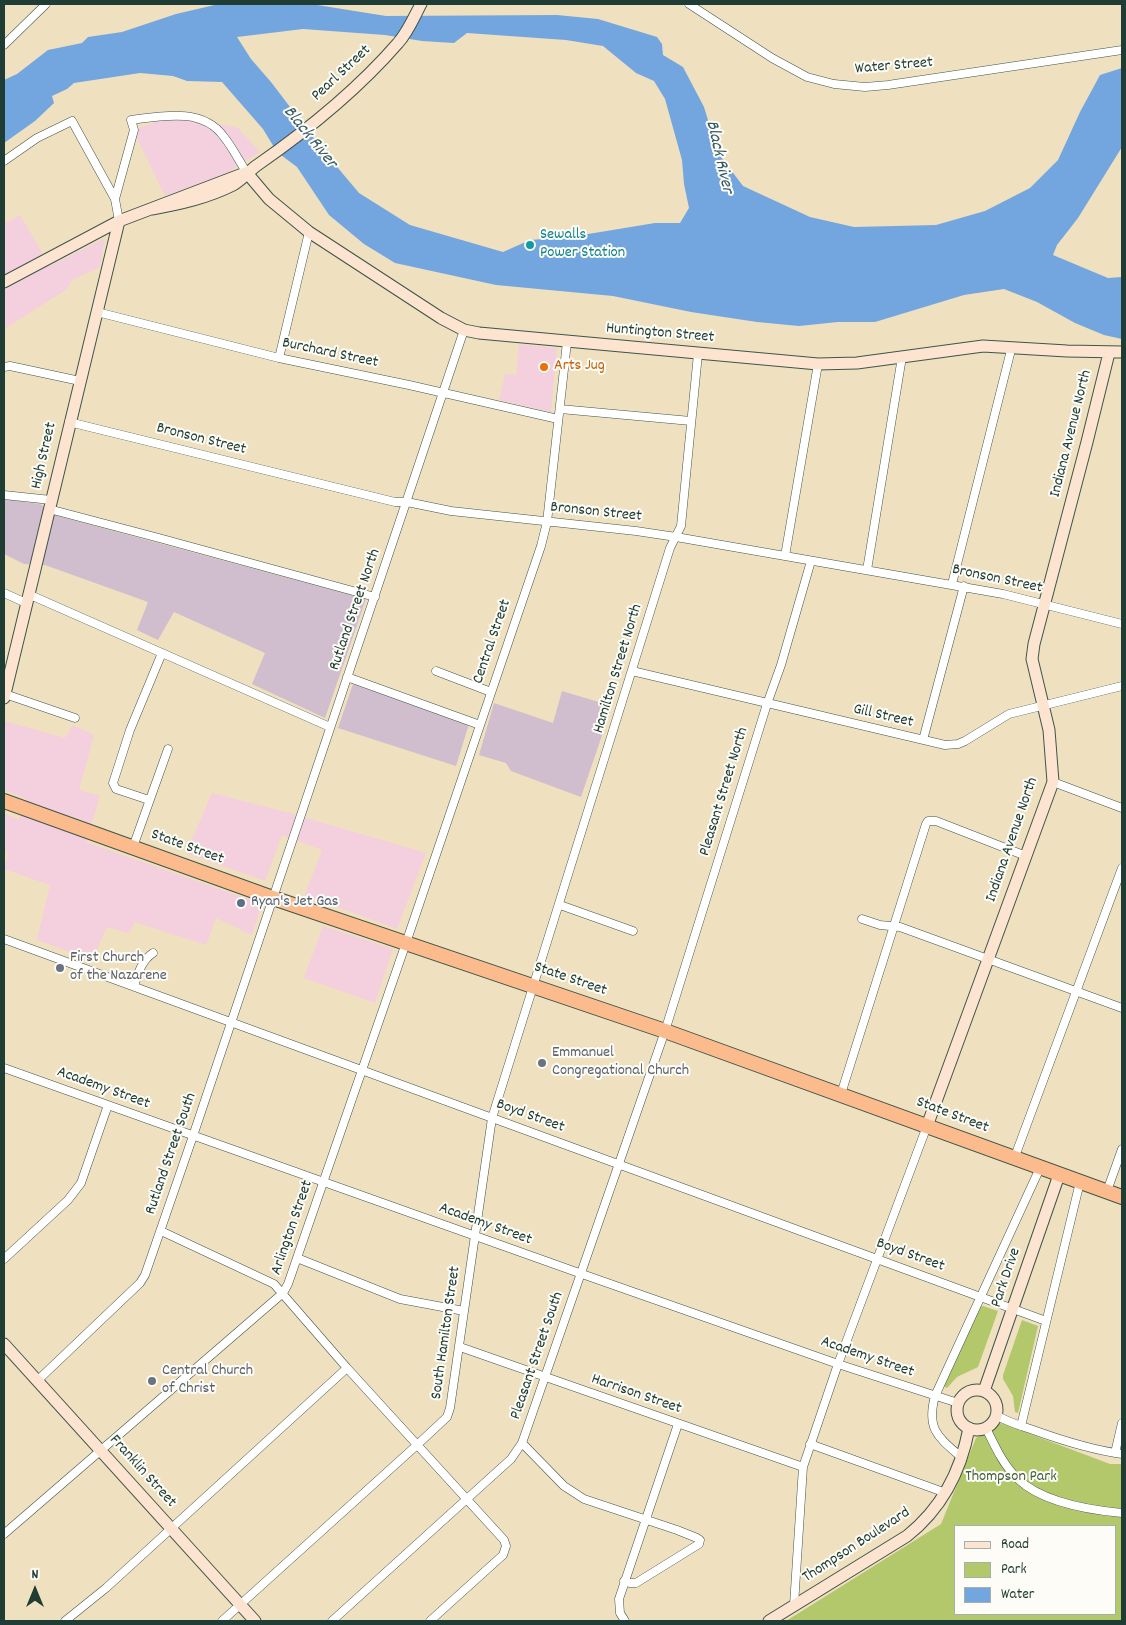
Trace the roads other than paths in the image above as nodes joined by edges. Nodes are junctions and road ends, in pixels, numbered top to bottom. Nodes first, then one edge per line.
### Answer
1 (46, 4) edge
2 (689, 4) edge
3 (420, 5) edge
4 (4, 45) edge
5 (1122, 50) edge
6 (4, 161) edge
7 (247, 173) junction
8 (115, 199) junction
9 (119, 221) junction
10 (309, 232) junction
11 (4, 282) edge
12 (97, 312) junction
13 (464, 330) junction
14 (567, 342) junction
15 (1010, 348) junction
16 (1122, 352) edge
17 (1109, 353) junction
18 (698, 354) junction
19 (902, 357) junction
20 (279, 358) junction
21 (818, 364) junction
22 (4, 367) edge
23 (80, 380) junction
24 (443, 393) junction
25 (560, 409) junction
26 (558, 420) junction
27 (691, 421) junction
28 (69, 422) junction
29 (4, 494) edge
30 (407, 502) junction
31 (50, 505) junction
32 (547, 522) junction
33 (676, 537) junction
34 (785, 556) junction
35 (811, 561) junction
36 (867, 570) junction
37 (952, 584) junction
38 (964, 586) junction
39 (4, 593) edge
40 (375, 597) junction
41 (27, 599) junction
42 (1044, 604) junction
43 (1122, 624) edge
44 (162, 653) junction
45 (436, 671) dead end
46 (632, 672) junction
47 (347, 677) junction
48 (1122, 686) edge
49 (491, 692) junction
50 (4, 696) edge
51 (767, 704) junction
52 (1044, 706) junction
53 (75, 718) dead end
54 (480, 725) junction
55 (330, 727) junction
56 (924, 740) junction
57 (168, 749) dead end
58 (1053, 782) junction
59 (149, 800) junction
60 (4, 801) edge
61 (1122, 808) edge
62 (133, 847) junction
63 (1026, 856) junction
64 (1122, 868) edge
65 (273, 898) junction
66 (560, 905) junction
67 (862, 919) dead end
68 (894, 926) junction
69 (633, 931) dead end
70 (4, 939) edge
71 (406, 943) junction
72 (152, 953) dead end
73 (988, 958) junction
74 (134, 986) junction
75 (533, 986) junction
76 (1077, 992) junction
77 (1122, 1008) edge
78 (232, 1022) junction
79 (665, 1031) junction
80 (4, 1068) edge
81 (362, 1070) junction
82 (841, 1094) junction
83 (108, 1105) junction
84 (492, 1118) junction
85 (927, 1126) junction
86 (193, 1136) junction
87 (1122, 1149) edge
88 (1014, 1159) junction
89 (619, 1164) junction
90 (1040, 1168) junction
91 (1059, 1175) junction
92 (323, 1182) junction
93 (1080, 1182) junction
94 (1107, 1191) junction
95 (1122, 1197) edge
96 (161, 1231) junction
97 (476, 1236) junction
98 (297, 1258) junction
99 (4, 1259) edge
100 (877, 1259) junction
101 (582, 1274) junction
102 (283, 1293) junction
103 (980, 1297) junction
104 (1013, 1310) junction
105 (464, 1311) junction
106 (1046, 1321) junction
107 (4, 1344) edge
108 (460, 1347) junction
109 (838, 1364) junction
110 (347, 1368) junction
111 (545, 1377) junction
112 (37, 1381) junction
113 (984, 1391) junction
114 (934, 1396) junction
115 (958, 1403) junction
116 (996, 1415) junction
117 (1122, 1423) edge
118 (678, 1424) junction
119 (1022, 1426) junction
120 (969, 1428) junction
121 (986, 1428) junction
122 (522, 1443) junction
123 (810, 1444) junction
124 (417, 1445) junction
125 (100, 1450) junction
126 (1118, 1454) edge
127 (961, 1457) junction
128 (802, 1467) junction
129 (946, 1492) junction
130 (466, 1500) junction
131 (1122, 1513) edge
132 (645, 1520) junction
133 (171, 1528) junction
134 (4, 1534) edge
135 (624, 1581) junction
136 (240, 1605) junction
137 (794, 1605) junction
138 (65, 1621) edge
139 (222, 1621) edge
140 (255, 1621) edge
141 (332, 1621) edge
142 (430, 1621) edge
143 (625, 1621) edge
144 (769, 1621) edge

1 - 4 street
2 - 5 street, Water Street
3 - 7 street, Pearl Street
6 - 8 street
7 - 8 street
7 - 9 street, Pearl Street
7 - 10 street, Huntington Street
8 - 9 street
9 - 11 street, Pearl Street
9 - 12 street, High Street
10 - 13 street, Huntington Street
10 - 20 street
12 - 20 street, Burchard Street
12 - 23 street, High Street
13 - 14 street, Huntington Street
13 - 24 street, Rutland Street North
14 - 18 street, Huntington Street
14 - 25 street, Central Street
15 - 17 street, Huntington Street
15 - 19 street, Huntington Street
15 - 37 street
16 - 17 street, Huntington Street
17 - 42 street, Indiana Avenue North
18 - 21 street, Huntington Street
18 - 27 street, Hamilton Street North
19 - 21 street, Huntington Street
19 - 36 street
20 - 24 street, Burchard Street
21 - 34 street
22 - 23 street
23 - 28 street, High Street
24 - 26 street, Burchard Street
24 - 30 street, Rutland Street North
25 - 26 street, Central Street
25 - 27 street
26 - 32 street, Central Street
27 - 33 street, Hamilton Street North
28 - 30 street, Bronson Street
28 - 31 street, High Street
29 - 31 street
30 - 32 street, Bronson Street
30 - 40 street, Rutland Street North
31 - 40 street
31 - 41 street, High Street
32 - 33 street, Bronson Street
32 - 49 street, Central Street
33 - 34 street, Bronson Street
33 - 46 street, Hamilton Street North
34 - 35 street, Bronson Street
35 - 36 street, Bronson Street
35 - 51 street, Pleasant Street North
36 - 37 street, Bronson Street
37 - 38 street, Bronson Street
38 - 42 street, Bronson Street
38 - 56 street
39 - 41 street
40 - 47 street, Rutland Street North
41 - 44 street
41 - 50 street, High Street
42 - 43 street, Bronson Street
42 - 52 street, Indiana Avenue North
44 - 55 street
44 - 59 street
45 - 49 street
46 - 51 street, Gill Street
46 - 66 street, Hamilton Street North
47 - 54 street
47 - 55 street, Rutland Street North
48 - 52 street, Gill Street
49 - 54 street, Central Street
50 - 53 street
51 - 56 street, Gill Street
51 - 79 street, Pleasant Street North
52 - 56 street, Gill Street
52 - 58 street, Indiana Avenue North
54 - 71 street, Central Street
55 - 65 street, Rutland Street North
57 - 59 street
58 - 61 street
58 - 63 street, Indiana Avenue North
59 - 62 street
60 - 62 highway, State Street
62 - 65 highway, State Street
63 - 68 street
63 - 73 street, Indiana Avenue North
64 - 76 street
65 - 71 highway, State Street
65 - 78 street, Rutland Street South
66 - 69 street
66 - 75 street, Hamilton Street North
67 - 68 street
68 - 73 street
68 - 82 street
70 - 74 street, Boyd Street
71 - 75 highway, State Street
71 - 81 street, Arlington Street
72 - 74 street
73 - 76 street
73 - 85 street, Indiana Avenue North
74 - 78 street, Boyd Street
75 - 79 highway, State Street
75 - 84 street, South Hamilton Street
76 - 77 street
76 - 88 street
78 - 81 street, Boyd Street
78 - 86 street, Rutland Street South
79 - 82 highway, State Street
79 - 89 street, Pleasant Street South
80 - 83 street, Academy Street
81 - 84 street, Boyd Street
81 - 92 street, Arlington Street
82 - 85 highway, State Street
83 - 86 street, Academy Street
83 - 99 street
84 - 89 street, Boyd Street
84 - 97 street, South Hamilton Street
85 - 88 highway, State Street
85 - 100 street
86 - 92 street, Academy Street
86 - 96 street, Rutland Street South
87 - 94 street
88 - 90 highway, State Street
89 - 100 street, Boyd Street
89 - 101 street, Pleasant Street South
90 - 91 highway, State Street
90 - 103 street
91 - 93 highway, State Street
91 - 104 street, Park Drive
92 - 97 street, Academy Street
92 - 98 street, Arlington Street
93 - 94 highway, State Street
93 - 106 street
94 - 95 highway, State Street
96 - 102 street
96 - 112 street, Rutland Street South
97 - 101 street, Academy Street
97 - 105 street, South Hamilton Street
98 - 102 street, Arlington Street
98 - 105 street
100 - 103 street, Boyd Street
100 - 109 street
101 - 109 street, Academy Street
101 - 111 street, Pleasant Street South
102 - 110 street
102 - 125 street, Arlington Street
103 - 104 street, Boyd Street
103 - 114 street
104 - 106 street, Boyd Street
104 - 113 street, Park Drive
105 - 108 street, South Hamilton Street
106 - 119 street
107 - 112 street, Franklin Street
108 - 111 street, Harrison Street
108 - 124 street, South Hamilton Street
109 - 114 street, Academy Street
109 - 123 street
110 - 124 street
110 - 133 street
111 - 118 street, Harrison Street
111 - 122 street, Pleasant Street South
112 - 125 street, Franklin Street
113 - 115 street
113 - 116 street
114 - 115 street, Academy Street
114 - 127 street
115 - 120 street
116 - 119 street
116 - 121 street
117 - 126 street
118 - 128 street, Harrison Street
118 - 132 street
119 - 126 street
120 - 121 street
120 - 127 street, Thompson Boulevard
121 - 131 street
122 - 130 street, Pleasant Street South
122 - 132 street
123 - 128 street
123 - 129 street
124 - 130 street
124 - 136 street, South Hamilton Street
125 - 133 street, Franklin Street
125 - 134 street, Arlington Street
127 - 129 street, Thompson Boulevard
128 - 137 street
129 - 137 street, Thompson Boulevard
130 - 141 street, Pleasant Street South
130 - 142 street
132 - 135 street
132 - 135 street
133 - 136 street, Franklin Street
133 - 138 street
135 - 143 street
136 - 139 street, South Hamilton Street
136 - 140 street, Franklin Street
137 - 144 street, Thompson Boulevard

